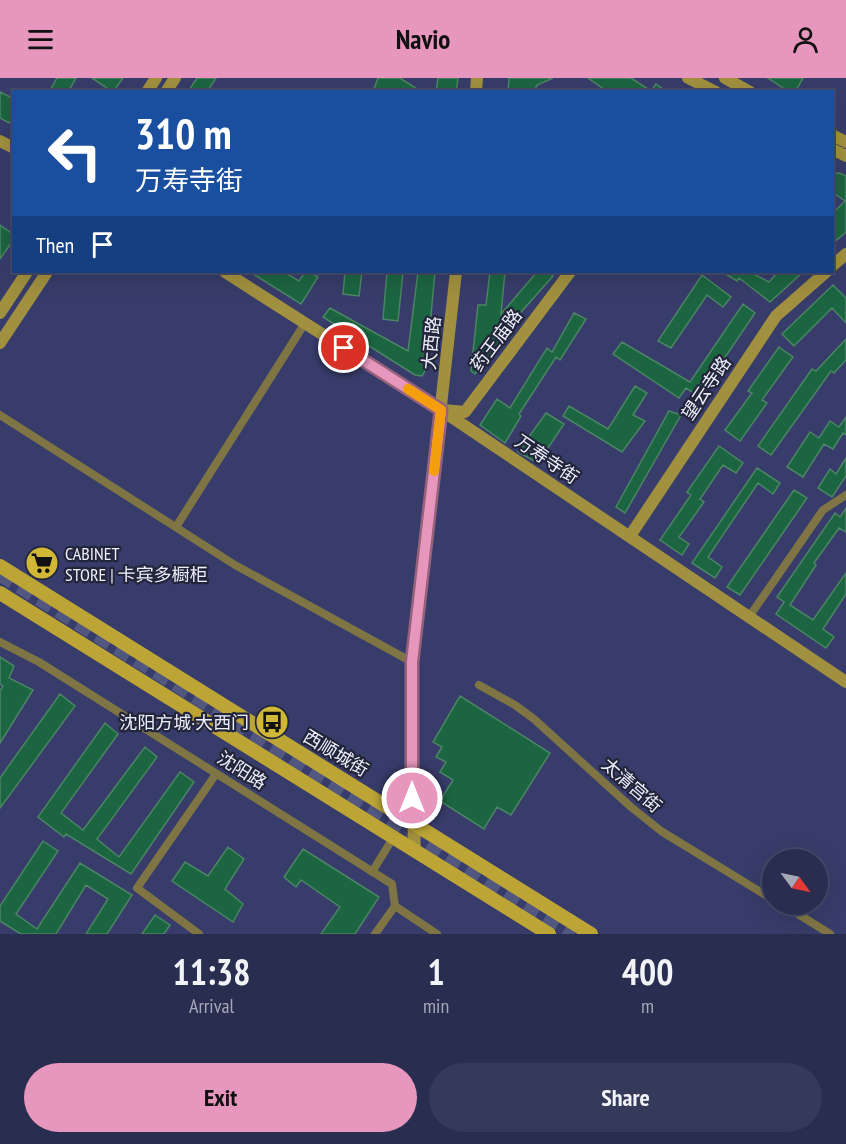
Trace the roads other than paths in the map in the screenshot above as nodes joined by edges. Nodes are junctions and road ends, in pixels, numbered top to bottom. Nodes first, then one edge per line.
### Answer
1 (725, 78) edge
2 (696, 83) edge
3 (712, 90) edge
4 (746, 90) edge
5 (846, 254) edge
6 (834, 264) edge
7 (26, 273) edge
8 (46, 273) edge
9 (227, 273) edge
10 (456, 273) edge
11 (569, 273) edge
12 (825, 273) edge
13 (0, 313) edge
14 (305, 323) junction
15 (0, 343) edge
16 (441, 410) junction
17 (0, 415) edge
18 (846, 495) edge
19 (176, 527) junction
20 (630, 536) junction
21 (0, 566) edge
22 (0, 593) edge
23 (749, 617) junction
24 (0, 642) edge
25 (412, 662) junction
26 (846, 682) edge
27 (479, 685) dead end
28 (216, 774) junction
29 (413, 821) junction
30 (393, 838) junction
31 (415, 849) junction
32 (372, 872) junction
33 (762, 893) edge
34 (395, 906) junction
35 (800, 915) edge
36 (186, 930) edge
37 (199, 934) edge
38 (375, 934) edge
39 (437, 934) edge
40 (549, 934) edge
41 (591, 934) edge
42 (830, 934) edge

1 - 4 street
2 - 3 street
5 - 6 street
7 - 13 street
8 - 15 street
9 - 14 street, 万寿寺街
10 - 16 street, 大西路
11 - 16 street, 药王庙路
12 - 20 street, 望云寺路
14 - 16 street, 万寿寺街
14 - 19 street
16 - 20 street, 万寿寺街
16 - 25 street, 大西路
17 - 19 street
18 - 23 street
19 - 25 street
20 - 23 street, 万寿寺街
21 - 29 main road, 西顺城街
22 - 30 main road
23 - 26 street, 万寿寺街
24 - 28 street, 沈阳路
25 - 29 street, 大西路
27 - 33 street, 太清宫街
28 - 32 street, 沈阳路
28 - 36 street
29 - 31 street, 大西路
29 - 41 main road, 西顺城街
30 - 31 main road
30 - 32 street
31 - 40 main road
32 - 34 street, 沈阳路
34 - 38 street
34 - 39 street
35 - 42 street
36 - 37 street

